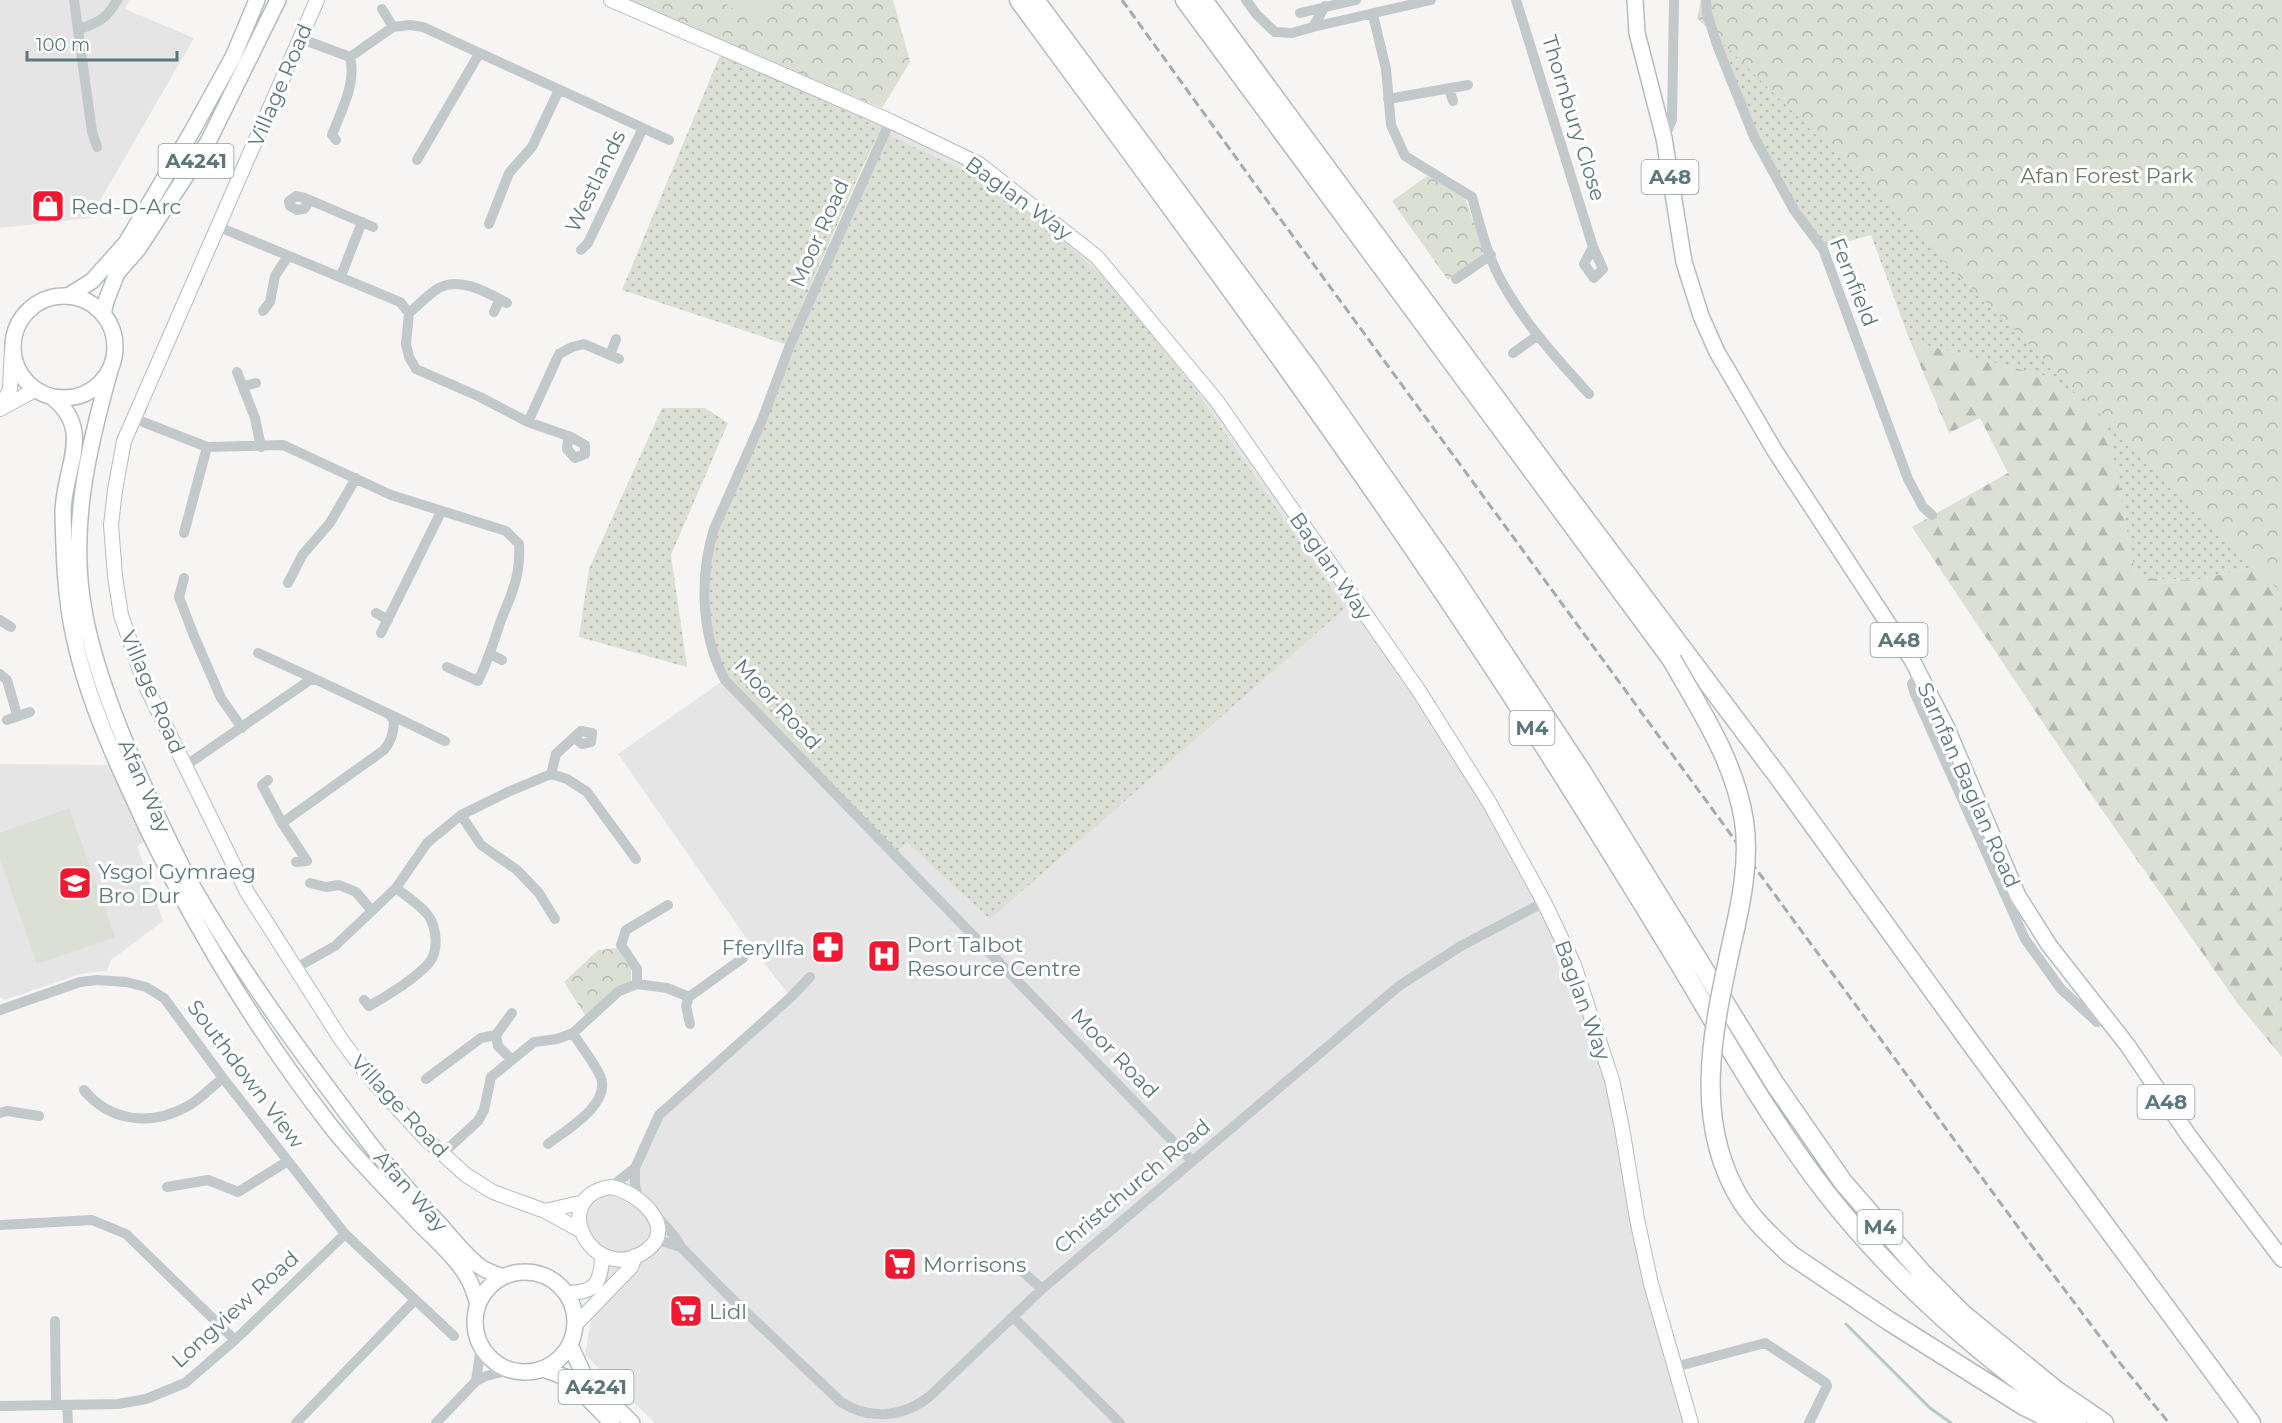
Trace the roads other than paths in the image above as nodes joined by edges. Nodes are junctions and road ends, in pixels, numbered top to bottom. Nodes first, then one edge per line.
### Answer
1 (74, 0) edge
2 (117, 0) edge
3 (258, 0) edge
4 (278, 0) edge
5 (317, 0) edge
6 (610, 0) edge
7 (1019, 0) edge
8 (1035, 0) edge
9 (1185, 0) edge
10 (1203, 0) edge
11 (1246, 0) edge
12 (1356, 0) edge
13 (1431, 0) edge
14 (1516, 0) edge
15 (1635, 0) edge
16 (1674, 0) edge
17 (1706, 0) edge
18 (1325, 6) junction
19 (382, 9) dead end
20 (1300, 13) dead end
21 (1373, 15) junction
22 (393, 27) junction
23 (1313, 27) junction
24 (78, 30) junction
25 (299, 38) junction
26 (479, 54) junction
27 (350, 57) junction
28 (1468, 84) dead end
29 (1449, 89) junction
30 (560, 90) junction
31 (1388, 99) junction
32 (1453, 101) dead end
33 (890, 122) junction
34 (643, 128) junction
35 (1664, 138) junction
36 (336, 140) dead end
37 (669, 140) dead end
38 (97, 147) dead end
39 (417, 160) dead end
40 (305, 198) dead end
41 (362, 222) junction
42 (489, 224) dead end
43 (219, 227) junction
44 (373, 227) dead end
45 (1593, 247) dead end
46 (581, 250) dead end
47 (1491, 255) junction
48 (288, 256) junction
49 (341, 276) junction
50 (1456, 279) dead end
51 (69, 296) junction
52 (263, 311) dead end
53 (494, 312) dead end
54 (409, 313) junction
55 (103, 314) junction
56 (1537, 336) junction
57 (616, 339) dead end
58 (12, 350) junction
59 (1513, 353) dead end
60 (111, 367) junction
61 (237, 372) dead end
62 (256, 383) dead end
63 (243, 387) junction
64 (35, 390) junction
65 (1588, 394) dead end
66 (52, 397) junction
67 (0, 409) edge
68 (134, 418) junction
69 (528, 422) junction
70 (571, 436) dead end
71 (207, 447) junction
72 (261, 447) junction
73 (356, 478) junction
74 (441, 512) junction
75 (1932, 515) dead end
76 (184, 533) dead end
77 (184, 578) dead end
78 (288, 583) dead end
79 (376, 613) dead end
80 (0, 620) edge
81 (388, 620) junction
82 (11, 627) dead end
83 (381, 633) dead end
84 (258, 652) dead end
85 (490, 654) junction
86 (502, 660) dead end
87 (447, 667) dead end
88 (0, 674) edge
89 (1919, 675) junction
90 (317, 680) junction
91 (30, 711) dead end
92 (389, 714) junction
93 (242, 728) junction
94 (575, 738) dead end
95 (445, 741) dead end
96 (185, 766) junction
97 (551, 774) junction
98 (267, 780) dead end
99 (461, 815) junction
100 (282, 823) junction
101 (636, 859) dead end
102 (296, 862) dead end
103 (310, 883) dead end
104 (396, 888) junction
105 (1544, 902) junction
106 (668, 905) dead end
107 (372, 910) junction
108 (555, 919) dead end
109 (743, 958) dead end
110 (294, 969) junction
111 (810, 977) dead end
112 (637, 984) junction
113 (689, 997) junction
114 (364, 1000) dead end
115 (0, 1010) edge
116 (512, 1012) dead end
117 (2097, 1022) dead end
118 (690, 1024) dead end
119 (573, 1033) junction
120 (496, 1035) junction
121 (511, 1059) junction
122 (223, 1078) junction
123 (426, 1079) dead end
124 (84, 1090) dead end
125 (0, 1113) edge
126 (39, 1116) dead end
127 (548, 1144) dead end
128 (442, 1154) junction
129 (288, 1161) junction
130 (1192, 1161) junction
131 (635, 1168) junction
132 (167, 1187) dead end
133 (611, 1187) junction
134 (638, 1197) junction
135 (584, 1202) junction
136 (545, 1211) junction
137 (653, 1213) junction
138 (0, 1225) edge
139 (580, 1230) junction
140 (345, 1234) junction
141 (652, 1245) junction
142 (681, 1247) junction
143 (602, 1256) junction
144 (635, 1256) junction
145 (2282, 1259) edge
146 (1014, 1264) dead end
147 (503, 1277) junction
148 (1042, 1289) junction
149 (566, 1293) junction
150 (415, 1300) junction
151 (478, 1304) junction
152 (1013, 1317) junction
153 (55, 1322) dead end
154 (576, 1324) junction
155 (453, 1336) dead end
156 (235, 1340) junction
157 (570, 1345) junction
158 (481, 1347) junction
159 (1676, 1367) junction
160 (543, 1369) junction
161 (510, 1370) junction
162 (476, 1381) junction
163 (62, 1405) junction
164 (0, 1406) edge
165 (440, 1422) edge
166 (68, 1423) edge
167 (296, 1423) edge
168 (612, 1423) edge
169 (632, 1423) edge
170 (1120, 1423) edge
171 (1691, 1423) edge
172 (1809, 1423) edge
173 (2059, 1423) edge
174 (2077, 1423) edge
175 (2104, 1423) edge
176 (2251, 1423) edge

1 - 24 street
2 - 24 street
3 - 51 main road, A4241
4 - 55 main road, A4241
5 - 25 street, Village Road
6 - 33 street, Baglan Way
7 - 174 highway, M4
8 - 175 highway, M4
9 - 173 highway, bridge
10 - 176 highway
11 - 23 street
12 - 18 street
13 - 21 street
14 - 45 street, Thornbury Close
15 - 35 main road, A48
16 - 35 street
17 - 75 street, Fernfield
18 - 20 street
18 - 23 street
19 - 22 street
21 - 23 street
21 - 31 street
22 - 26 street, Westlands
22 - 27 street
24 - 38 street
25 - 27 street
25 - 43 street, Village Road
26 - 30 street, Westlands
26 - 39 street
27 - 36 street
28 - 29 street
29 - 31 street
29 - 32 street
30 - 34 street, Westlands
30 - 42 street
31 - 47 street
33 - 105 street, Baglan Way
33 - 130 street, Moor Road
34 - 37 street, Westlands
34 - 46 street, Westlands
35 - 89 main road, Sarnfan Baglan Road / A48
40 - 41 street
41 - 44 street
41 - 49 street
43 - 48 street
43 - 68 street, Village Road
47 - 50 street
47 - 56 street
48 - 49 street
48 - 52 street
49 - 54 street
51 - 55 main road
51 - 58 main road, A4241
53 - 54 street
54 - 69 street
55 - 60 main road
56 - 59 street
56 - 65 street
57 - 69 street
58 - 64 main road
58 - 67 street
60 - 66 main road
60 - 147 main road, Afan Way
61 - 63 street
62 - 63 street
63 - 72 street
64 - 66 main road
64 - 67 street
66 - 151 main road, Afan Way
68 - 71 street
68 - 96 street, Village Road
69 - 70 street
71 - 72 street
71 - 76 street
72 - 73 street
73 - 74 street
73 - 78 street
74 - 81 street
74 - 85 street
77 - 93 street
79 - 81 street
80 - 82 street
81 - 83 street
84 - 90 street
85 - 86 street
85 - 87 street
88 - 91 street
89 - 117 street
89 - 145 main road, Sarnfan Baglan Road / A48
90 - 92 street
90 - 93 street
92 - 95 street
92 - 100 street
93 - 96 street
94 - 97 street
96 - 110 street, Village Road
97 - 99 street
97 - 101 street
98 - 100 street
99 - 104 street
99 - 108 street
100 - 102 street
103 - 107 street
104 - 107 street
104 - 114 street
105 - 130 street, Christchurch Road
105 - 159 street, Baglan Way
106 - 112 street
107 - 110 street
109 - 113 street
110 - 128 street, Village Road
111 - 131 street
112 - 113 street
112 - 119 street
113 - 118 street
115 - 122 street, Southdown View
116 - 120 street
119 - 121 street
119 - 127 street
120 - 121 street
120 - 123 street
121 - 128 street
122 - 124 street
122 - 129 street, Southdown View
125 - 126 street
128 - 136 street, Village Road
129 - 132 street
129 - 140 street, Southdown View
130 - 148 street, Christchurch Road
131 - 133 street
131 - 134 street
133 - 134 street
133 - 135 street
134 - 137 street
135 - 136 street
135 - 139 street
136 - 139 street, Village Road
137 - 141 street
137 - 142 street, Christchurch Road
138 - 156 street
139 - 143 street
140 - 150 street, Southdown View
140 - 156 street, Longview Road
141 - 142 street
141 - 144 street
142 - 152 street, Christchurch Road
143 - 144 street
143 - 149 street
144 - 154 street
146 - 148 street
147 - 149 main road
147 - 151 main road
148 - 152 street, Christchurch Road
149 - 154 main road
150 - 155 street, Southdown View
150 - 167 street
151 - 158 main road
152 - 170 street
153 - 163 street
154 - 157 main road, A4241
156 - 163 street, Longview Road
157 - 160 main road, A4241
157 - 169 main road, A4241
158 - 161 main road
158 - 162 street
159 - 171 street, Baglan Way
159 - 172 street
160 - 161 main road, A4241
160 - 168 main road, A4241
161 - 162 street
162 - 165 street
163 - 164 street, Longview Road
163 - 166 street

